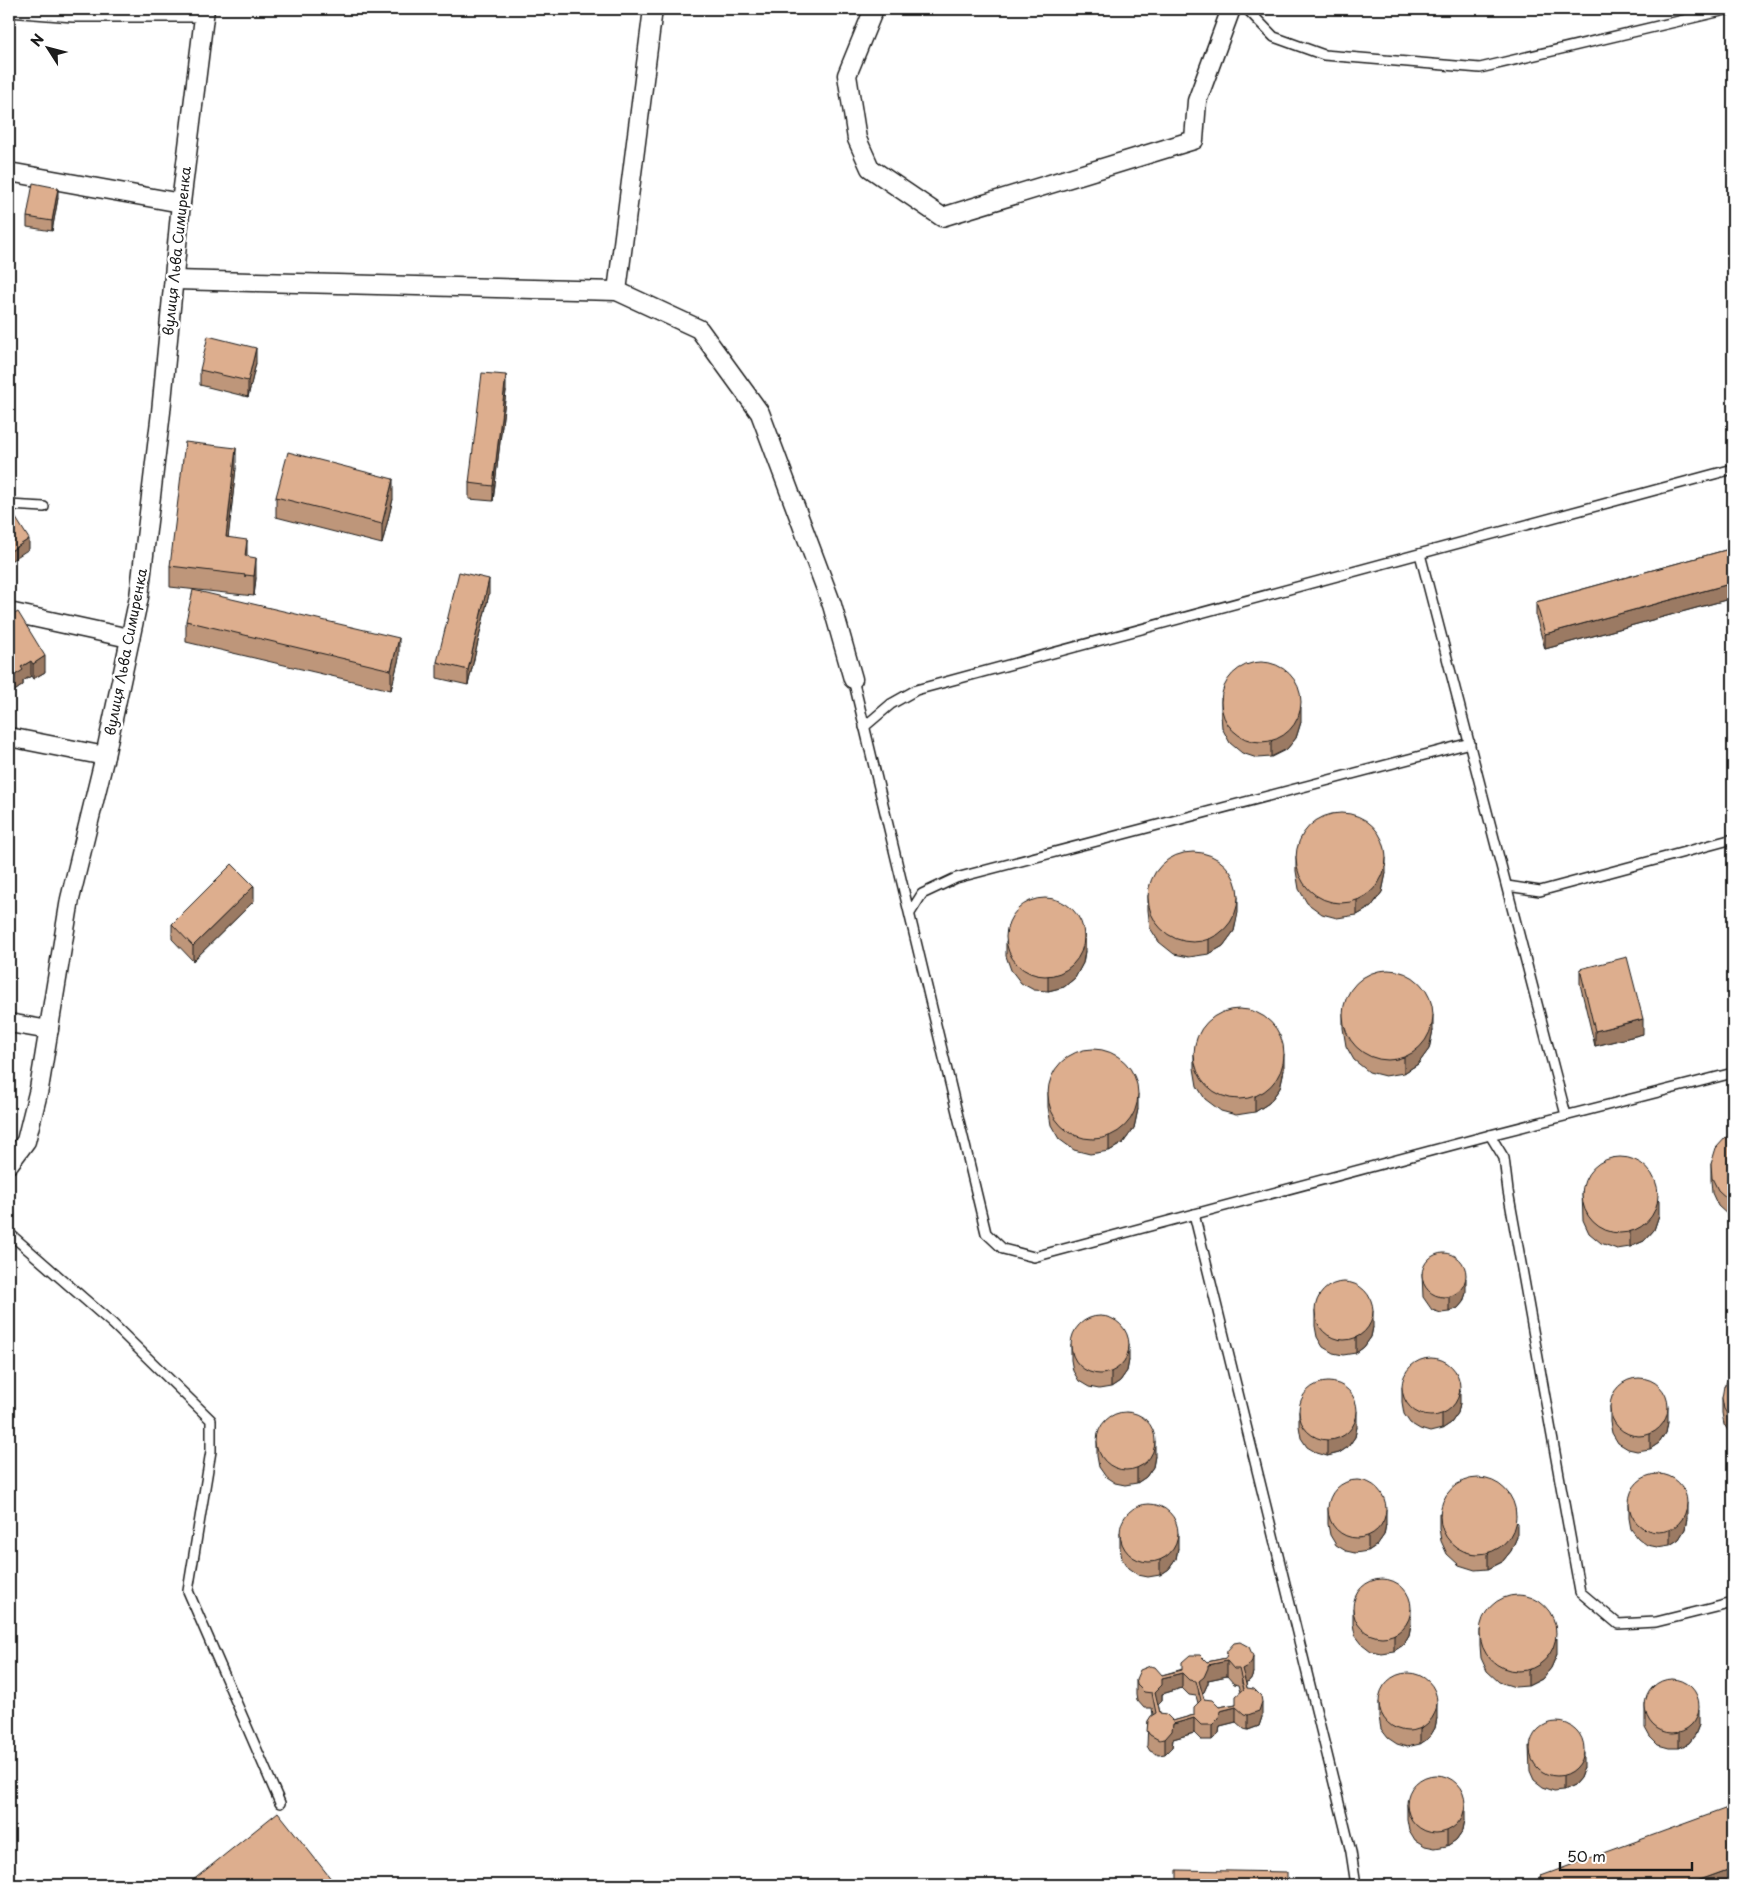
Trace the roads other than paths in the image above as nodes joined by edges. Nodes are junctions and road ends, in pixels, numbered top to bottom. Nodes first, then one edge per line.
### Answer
1 (653, 9) edge
2 (874, 9) edge
3 (1231, 9) edge
4 (1247, 9) edge
5 (1730, 9) edge
6 (9, 12) edge
7 (204, 13) edge
8 (9, 172) edge
9 (181, 203) junction
10 (174, 280) junction
11 (616, 291) junction
12 (1733, 470) edge
13 (9, 505) edge
14 (44, 507) dead end
15 (1420, 554) junction
16 (9, 612) edge
17 (129, 638) junction
18 (853, 679) joint
19 (864, 727) junction
20 (9, 737) edge
21 (1470, 743) junction
22 (106, 756) junction
23 (1733, 839) edge
24 (1507, 886) junction
25 (910, 913) junction
26 (9, 1023) edge
27 (49, 1030) junction
28 (1733, 1073) edge
29 (1566, 1115) junction
30 (1490, 1135) junction
31 (9, 1164) edge
32 (1194, 1214) junction
33 (9, 1232) edge
34 (1733, 1603) edge
35 (280, 1803) dead end
36 (1356, 1885) edge

1 - 11 street
2 - 3 street
4 - 5 lane
6 - 7 lane
7 - 9 street, вулиця Льва Симиренка
8 - 9 street
9 - 10 street, вулиця Льва Симиренка
10 - 11 street
10 - 17 street, вулиця Льва Симиренка
11 - 18 street
12 - 15 lane
13 - 14 lane
15 - 19 lane
15 - 21 lane
16 - 17 street
17 - 22 street, вулиця Льва Симиренка
18 - 19 lane
19 - 25 lane
20 - 22 street
21 - 24 lane
21 - 25 lane
22 - 27 street, вулиця Льва Симиренка
23 - 24 lane
24 - 29 lane
25 - 32 lane
26 - 27 street
27 - 31 street, вулиця Льва Симиренка
28 - 29 lane
29 - 30 lane
30 - 32 lane
30 - 34 lane
32 - 36 lane
33 - 35 lane

